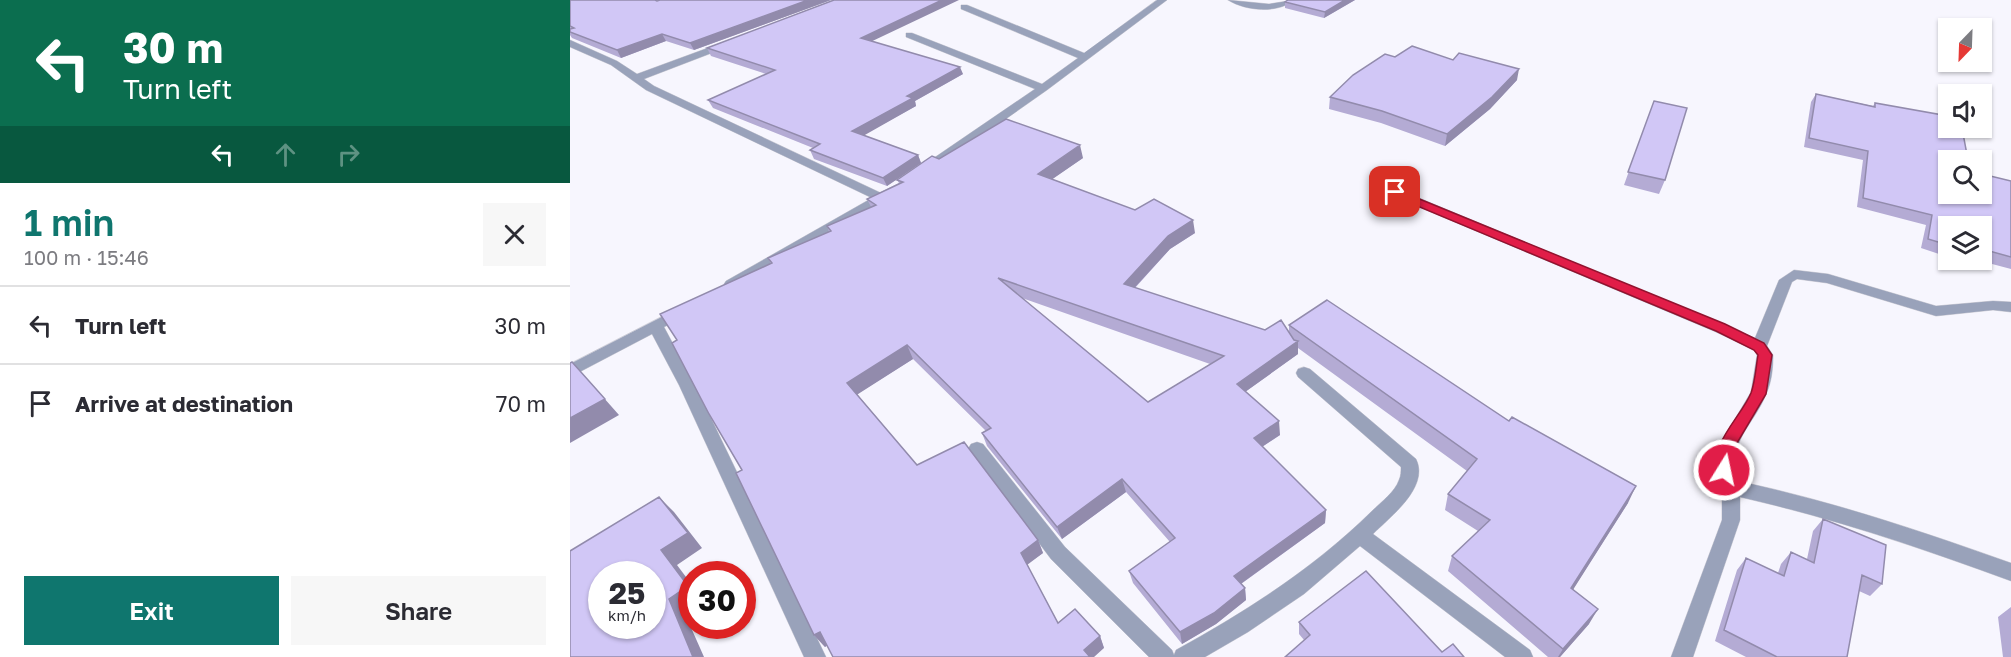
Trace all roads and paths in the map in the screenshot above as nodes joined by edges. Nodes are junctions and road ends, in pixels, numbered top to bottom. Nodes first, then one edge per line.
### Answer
1 (1163, 0) edge
2 (1232, 0) edge
3 (1290, 0) edge
4 (964, 7) dead end
5 (909, 35) dead end
6 (733, 41) edge
7 (570, 43) edge
8 (1085, 57) junction
9 (637, 78) junction
10 (1043, 88) junction
11 (920, 172) edge
12 (901, 185) edge
13 (1395, 192) dead end
14 (882, 198) junction
15 (718, 291) edge
16 (697, 303) edge
17 (2011, 308) edge
18 (656, 326) junction
19 (1759, 346) junction
20 (570, 371) edge
21 (1304, 373) dead end
22 (977, 449) dead end
23 (1731, 487) junction
24 (1360, 535) junction
25 (2011, 572) edge
26 (815, 657) edge
27 (1164, 657) edge
28 (1184, 657) edge
29 (1522, 657) edge
30 (1682, 657) edge

1 - 8 street
2 - 3 street
4 - 8 street
5 - 10 street
6 - 9 street
7 - 9 street
8 - 10 street
9 - 14 street
10 - 11 street
12 - 14 street
13 - 19 street
14 - 15 street
16 - 18 street
17 - 19 street
18 - 20 street
18 - 26 street
19 - 23 street
21 - 24 street
22 - 27 street
23 - 25 street
23 - 30 street
24 - 28 street
24 - 29 street

